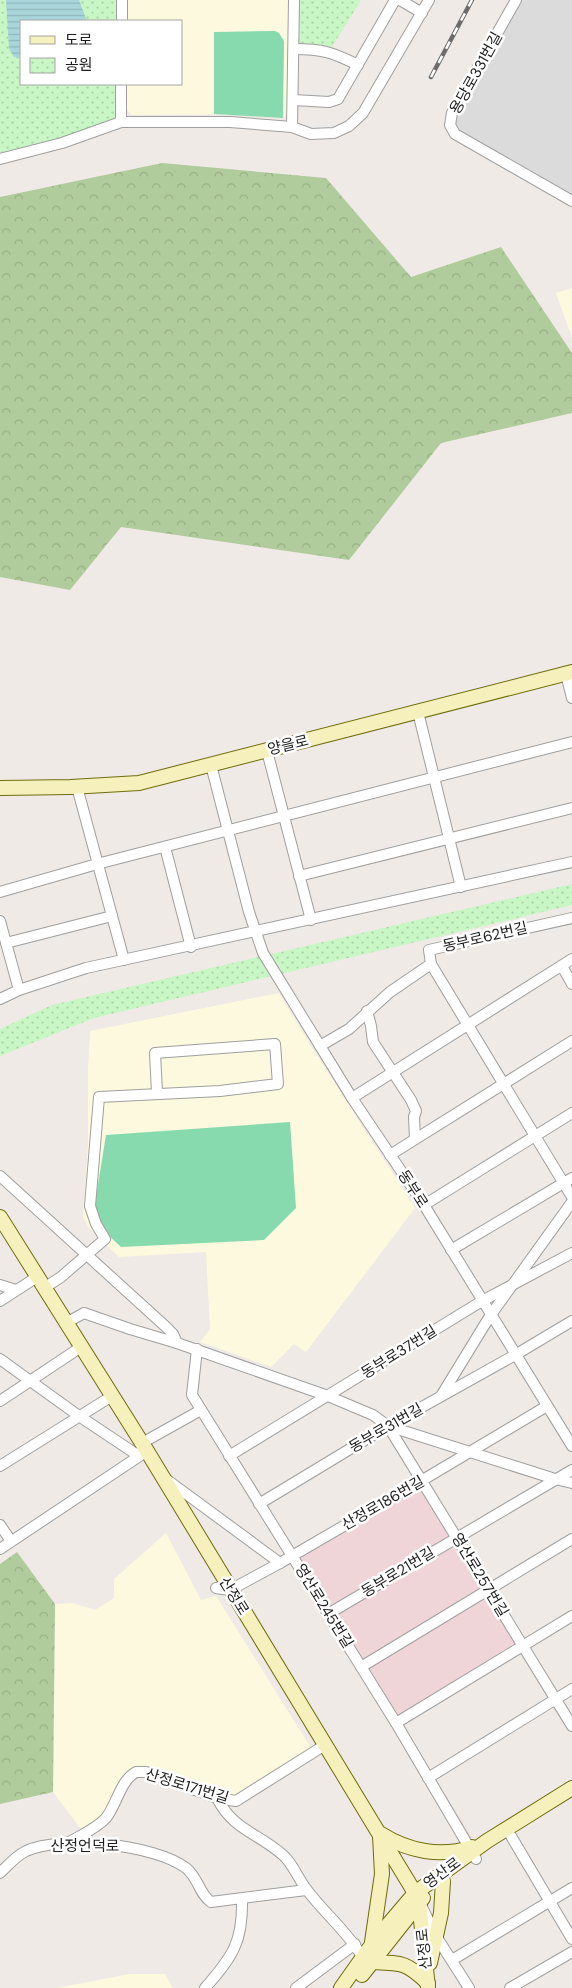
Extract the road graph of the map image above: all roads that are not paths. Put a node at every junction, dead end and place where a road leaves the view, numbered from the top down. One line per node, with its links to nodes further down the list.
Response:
1 (122, 0): 8 (street)
2 (294, 0): 9 (street)
3 (395, 0): 10 (street)
4 (400, 0): 7 (street)
5 (429, 0): 7 (street)
6 (516, 0): 16 (street, 용당로331번길)
7 (422, 13): 14 (street)
8 (122, 20)
9 (294, 49): 10 (street); 12 (street)
10 (358, 65): 12 (street)
11 (121, 85): 13 (street)
12 (293, 100): 14 (street)
13 (121, 122): 14 (street); 15 (street)
14 (292, 127)
15 (0, 159)
16 (572, 201)
17 (569, 673): 18 (street); 19 (street, 양을로)
18 (572, 698)
19 (418, 712): 21 (street, 양을로); 23 (street)
20 (572, 742): 23 (street)
21 (268, 751): 22 (street, 양을로); 27 (street)
22 (211, 765): 24 (street, 양을로); 28 (street, 동부로)
23 (433, 778): 27 (street); 29 (street)
24 (76, 787): 25 (street, 양을로); 32 (street)
25 (0, 788)
26 (572, 808): 29 (street)
27 (284, 816): 28 (street); 33 (street)
28 (227, 831): 30 (street); 40 (street, 동부로)
29 (449, 839): 33 (street); 34 (street)
30 (165, 846): 32 (street); 42 (street)
31 (572, 862): 34 (street)
32 (97, 864): 35 (street); 36 (street)
33 (299, 876): 38 (street)
34 (461, 887): 38 (street)
35 (0, 892)
36 (112, 916): 41 (street); 44 (street)
37 (572, 918): 45 (street, 동부로62번길)
38 (310, 920): 40 (street)
39 (0, 921): 41 (street)
40 (255, 932): 42 (street); 53 (street, 동부로)
41 (6, 943): 48 (street)
42 (191, 946): 44 (street)
43 (572, 959): 46 (street)
44 (124, 960): 48 (street)
45 (431, 964): 50 (street, 동부로62번길); 51 (street)
46 (562, 966): 47 (street); 51 (street)
47 (572, 984)
48 (19, 990): 49 (street)
49 (0, 999)
50 (367, 1011): 53 (street, 동부로62번길); 54 (street)
51 (468, 1024): 54 (street); 55 (street)
52 (572, 1040): 55 (street)
53 (320, 1046): 57 (street, 동부로)
54 (392, 1073): 57 (street); 60 (street)
55 (504, 1083): 59 (street); 60 (street)
56 (157, 1093): 56 (street); 70 (street)
57 (352, 1098): 61 (street, 동부로)
58 (572, 1113): 59 (street)
59 (536, 1135): 63 (street); 66 (street)
60 (415, 1138): 61 (street)
61 (390, 1155): 66 (street, 동부로)
62 (0, 1176): 70 (street)
63 (568, 1180): 64 (street); 68 (street)
64 (572, 1197)
65 (572, 1202): 72 (street)
66 (424, 1205): 68 (street, 동부로)
67 (0, 1218): 71 (street, 산정로)
68 (451, 1250): 76 (street, 동부로)
69 (572, 1253): 72 (street, 동부로37번길)
70 (87, 1256): 71 (street); 80 (street)
71 (41, 1283): 74 (street); 79 (street, 산정로)
72 (515, 1283): 76 (street, 동부로37번길); 77 (street)
73 (0, 1285): 74 (street)
74 (16, 1290): 75 (street)
75 (0, 1300)
76 (482, 1301): 77 (street, 동부로); 87 (street, 동부로37번길)
77 (490, 1316): 83 (street, 동부로); 88 (street)
78 (572, 1321): 83 (street, 동부로31번길)
79 (66, 1323): 80 (street); 81 (street, 산정로)
80 (177, 1343): 82 (street)
81 (82, 1347): 85 (street); 86 (street, 산정로)
82 (197, 1349): 87 (street); 91 (street, 영산로245번길)
83 (515, 1355): 88 (street, 동부로31번길); 90 (street, 동부로)
84 (0, 1359): 85 (street)
85 (30, 1382): 89 (street); 92 (street)
86 (112, 1396): 92 (street); 95 (street, 산정로)
87 (328, 1396): 93 (street); 97 (street, 동부로37번길)
88 (440, 1397): 93 (street, 동부로31번길)
89 (0, 1401)
90 (547, 1406): 94 (street, 동부로); 96 (street, 산정로186번길)
91 (201, 1410): 95 (street); 97 (street, 영산로245번길)
92 (79, 1416): 95 (street); 98 (street)
93 (388, 1426): 96 (street); 102 (street, 영산로257번길); 104 (street, 동부로31번길)
94 (572, 1446)
95 (144, 1447): 100 (street, 산정로); 108 (street)
96 (471, 1452): 101 (street); 102 (street, 산정로186번길)
97 (229, 1456): 104 (street, 영산로245번길)
98 (0, 1466)
99 (572, 1470): 101 (street, 동부로21번길)
100 (161, 1475): 111 (street); 114 (street, 산정로)
101 (555, 1479): 103 (street); 106 (street, 동부로21번길)
102 (421, 1481): 106 (street, 영산로257번길); 110 (street, 산정로186번길)
103 (572, 1483)
104 (259, 1504): 110 (street, 영산로245번길)
105 (0, 1525): 108 (street)
106 (457, 1536): 113 (street, 영산로257번길); 115 (street, 동부로21번길)
107 (572, 1539): 113 (street)
108 (11, 1541): 109 (street)
109 (0, 1549)
110 (292, 1556): 111 (street, 산정로186번길); 115 (street, 영산로245번길)
111 (280, 1563): 114 (street, 산정로186번길)
112 (216, 1588): 114 (street)
113 (489, 1589): 117 (street, 영산로257번길); 118 (street)
114 (230, 1590): 123 (street, 산정로)
115 (328, 1614): 118 (street, 영산로245번길)
116 (572, 1616): 117 (street)
117 (523, 1646): 120 (street, 영산로257번길); 121 (street)
118 (361, 1667): 121 (street, 영산로245번길)
119 (572, 1689): 120 (street)
120 (556, 1699): 122 (street, 영산로257번길); 124 (street)
121 (396, 1723): 124 (street, 영산로245번길)
122 (572, 1726)
123 (325, 1744): 126 (street, 산정로171번길); 128 (street, 산정로)
124 (428, 1778): 131 (street, 영산로245번길)
125 (572, 1788): 131 (street, 영산로)
126 (217, 1798): 130 (street, 산정로171번길); 135 (street)
127 (572, 1799): 129 (street, 영산로)
128 (380, 1833): 131 (street); 136 (street, 산정로); 142 (street)
129 (512, 1836): 131 (street, 영산로); 138 (street)
130 (66, 1844): 132 (street, 산정언덕로); 137 (street, 산정언덕로)
131 (472, 1853): 133 (street, 영산로); 136 (street, 영산로)
132 (0, 1873)
133 (443, 1881): 136 (street, 영산로); 139 (street)
134 (572, 1888): 138 (street)
135 (306, 1890): 137 (street, 산정언덕로); 141 (street)
136 (417, 1897): 139 (street); 142 (street, 영산로); 144 (street, 영산로); 146 (street, 산정로)
137 (242, 1899): 147 (street)
138 (550, 1901): 140 (street); 145 (street)
139 (436, 1936): 145 (street); 146 (street)
140 (572, 1939)
141 (355, 1944): 144 (street); 148 (street)
142 (371, 1946): 144 (street, 영산로)
143 (572, 1952): 152 (street)
144 (368, 1960): 146 (street); 149 (street, 영산로); 150 (street, 영산로)
145 (452, 1960): 151 (street)
146 (428, 1986)
147 (205, 1988)
148 (296, 1988)
149 (341, 1988)
150 (353, 1988)
151 (469, 1988)
152 (510, 1988)

